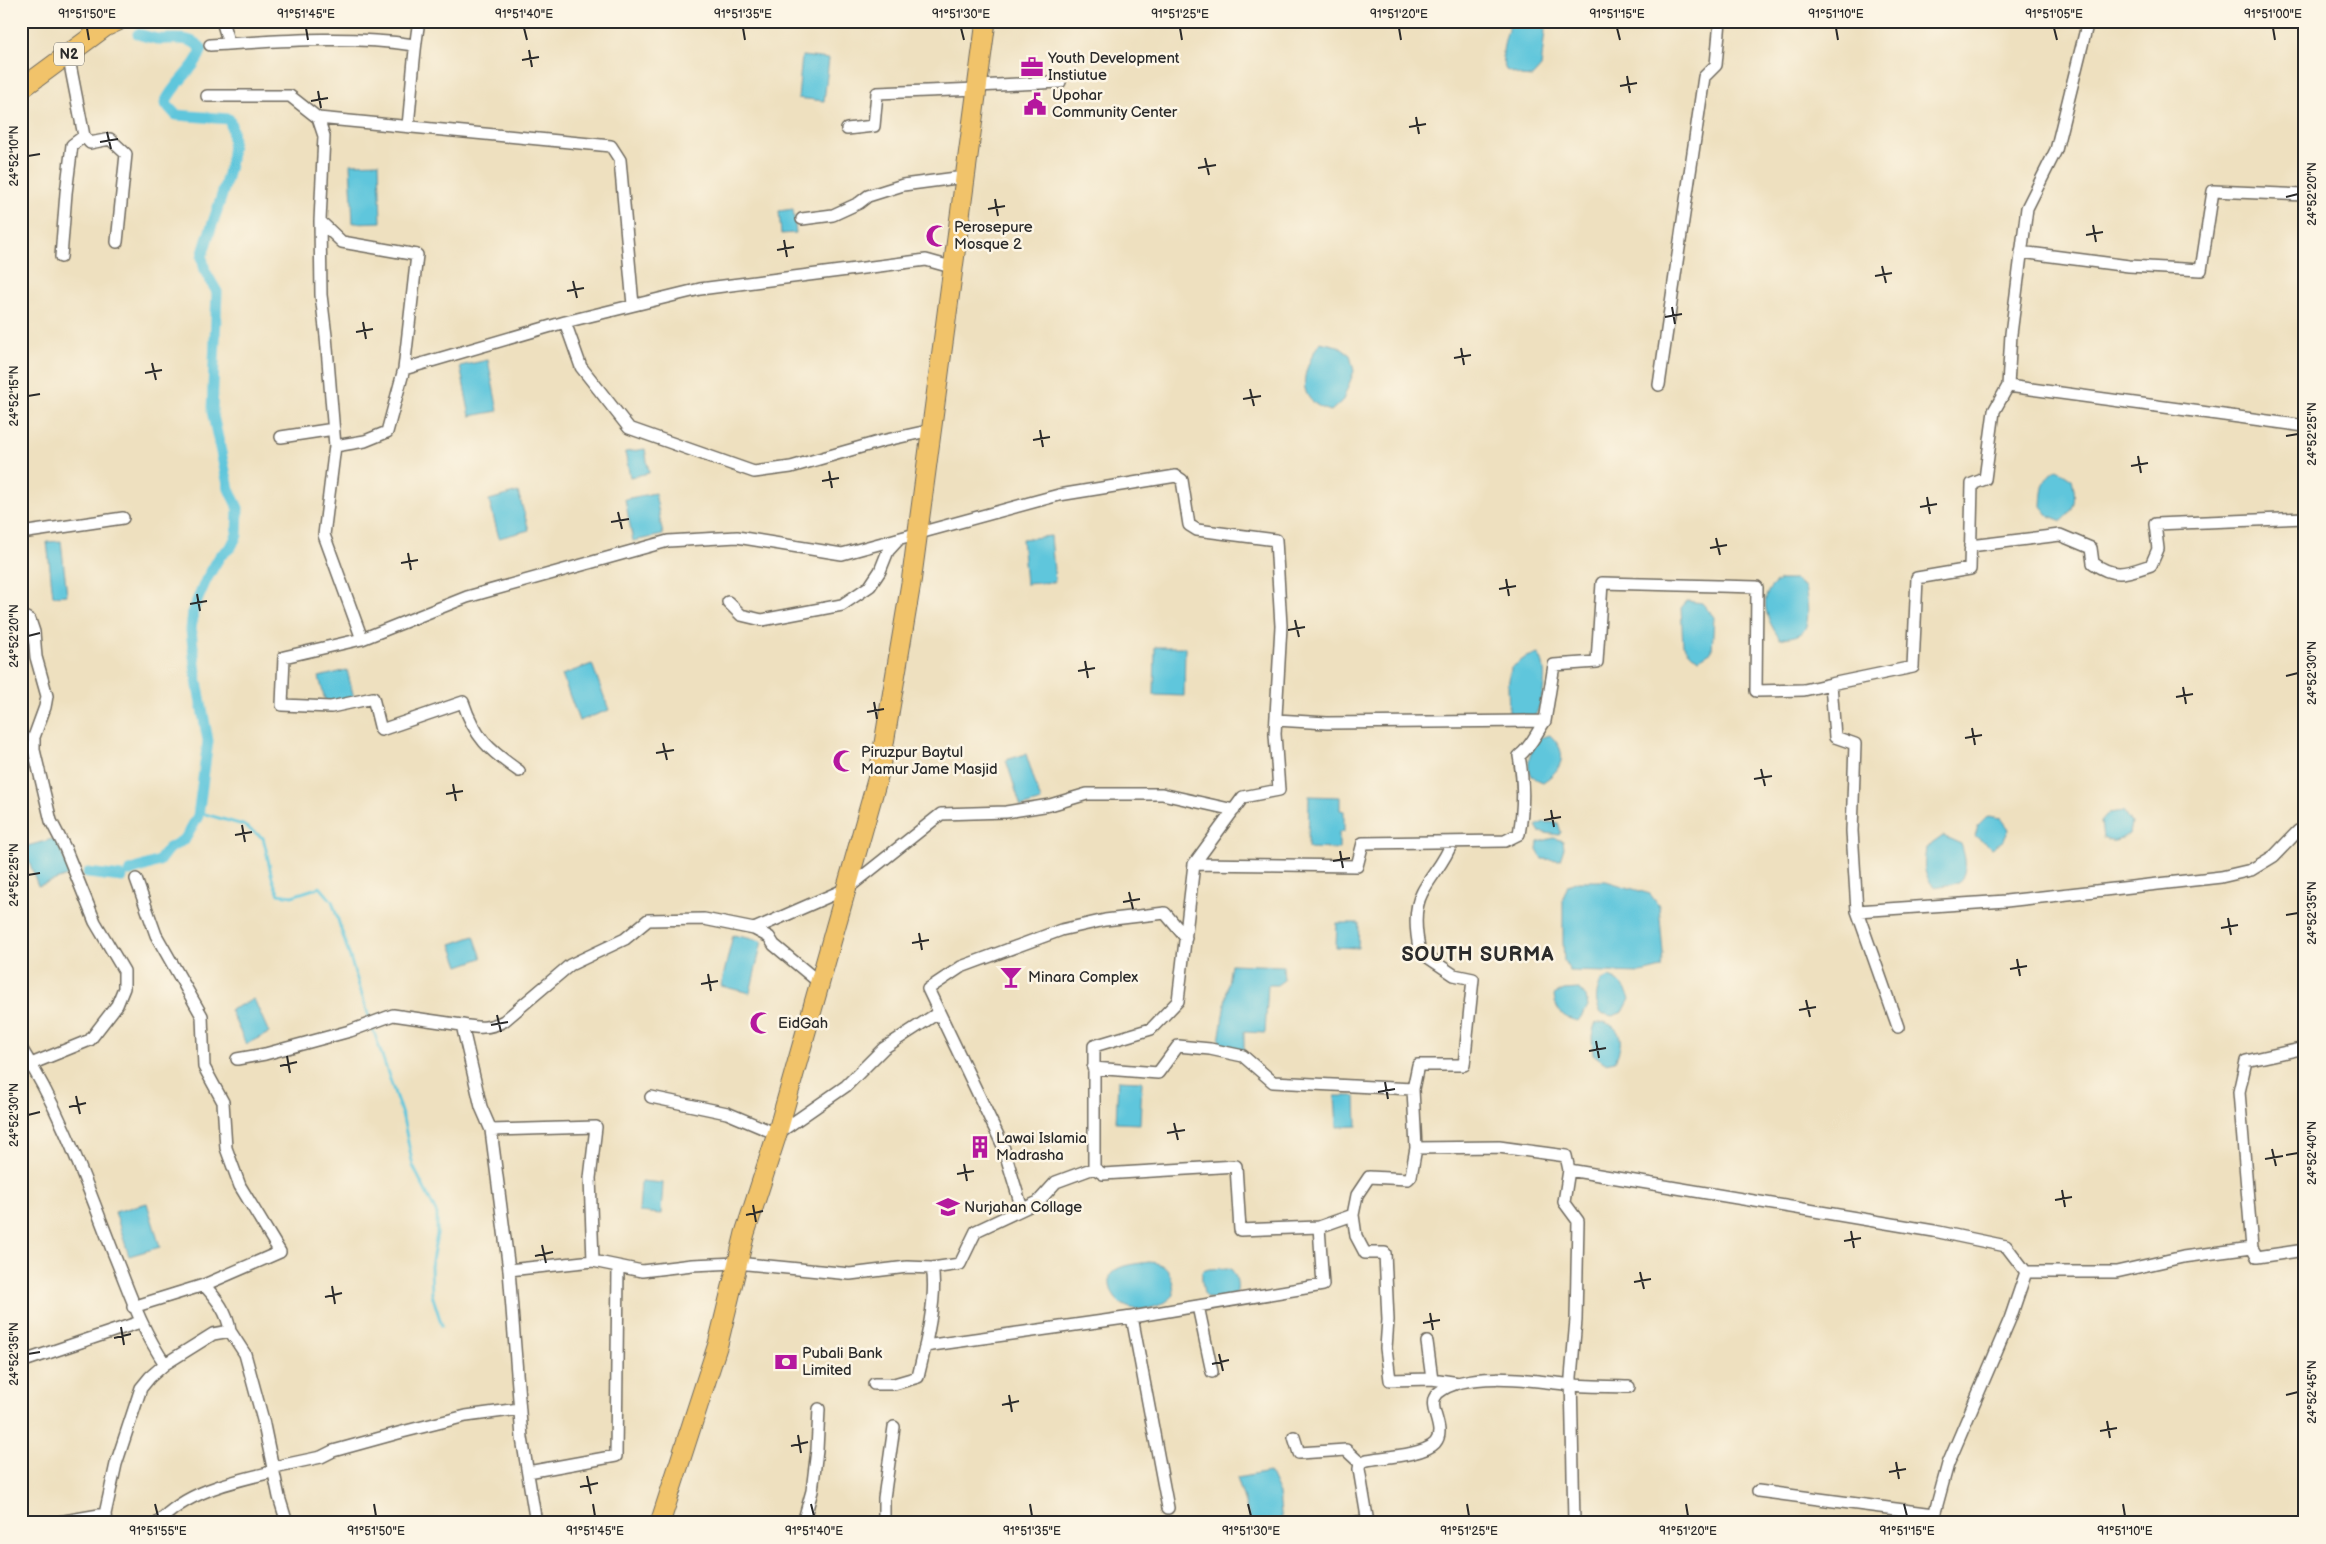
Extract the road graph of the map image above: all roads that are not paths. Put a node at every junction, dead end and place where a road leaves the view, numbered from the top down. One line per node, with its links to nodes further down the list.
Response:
1 (118, 21): 10 (highway, N2)
2 (222, 21): 7 (street)
3 (419, 21): 8 (street)
4 (986, 21): 12 (highway)
5 (1720, 21): 30 (street)
6 (2088, 21): 24 (street)
7 (229, 44): 8 (street); 9 (street)
8 (414, 45): 16 (street)
9 (210, 46)
10 (68, 54): 13 (highway, N2); 18 (street)
11 (1060, 82): 12 (street)
12 (977, 87): 17 (street); 19 (highway)
13 (21, 89)
14 (207, 96): 15 (street)
15 (318, 118): 16 (street); 22 (street)
16 (408, 125): 27 (street)
17 (847, 129)
18 (84, 136): 23 (street); 25 (street)
19 (964, 177): 21 (street); 26 (highway)
20 (2305, 195): 24 (street)
21 (802, 219)
22 (320, 221): 29 (street); 33 (street)
23 (118, 242)
24 (2022, 252): 31 (street)
25 (61, 257)
26 (952, 267): 27 (street); 34 (highway)
27 (633, 305): 28 (street)
28 (565, 322): 29 (street); 34 (street)
29 (404, 369): 36 (street)
30 (1659, 385)
31 (2008, 386): 32 (street); 42 (street)
32 (2305, 426)
33 (334, 429): 35 (street); 36 (street)
34 (932, 430): 40 (highway)
35 (281, 437)
36 (335, 446): 45 (street)
37 (123, 518): 39 (street)
38 (2305, 518): 42 (street)
39 (21, 533)
40 (918, 534): 41 (street); 47 (street); 55 (highway)
41 (899, 539): 43 (street); 45 (street)
42 (1970, 546): 46 (street)
43 (728, 602)
44 (21, 615): 66 (street)
45 (362, 639): 49 (street)
46 (1831, 684): 48 (street); 56 (street)
47 (1276, 720): 48 (street); 50 (street)
48 (1545, 721): 52 (street)
49 (519, 771)
50 (1234, 810): 53 (street); 55 (street)
51 (2305, 830): 56 (street)
52 (1452, 842): 53 (street); 68 (street)
53 (1194, 864): 58 (street)
54 (136, 879): 86 (street)
55 (848, 888): 57 (street); 59 (highway)
56 (1857, 910): 62 (street)
57 (754, 929): 59 (street); 61 (street)
58 (1186, 938): 60 (street); 67 (street)
59 (821, 984): 71 (highway)
60 (938, 1013): 71 (street); 75 (street)
61 (462, 1025): 65 (street); 70 (street)
62 (1898, 1028)
63 (21, 1048): 66 (street)
64 (2305, 1048): 78 (street)
65 (237, 1059)
66 (31, 1064): 88 (street)
67 (1093, 1068): 68 (street); 73 (street)
68 (1413, 1090): 72 (street)
69 (651, 1097): 71 (street)
70 (491, 1130): 80 (street); 84 (street)
71 (778, 1134): 81 (highway)
72 (1416, 1148): 74 (street); 76 (street)
73 (1094, 1168): 75 (street); 77 (street)
74 (1569, 1170): 85 (street); 100 (street)
75 (1022, 1209): 83 (street)
76 (1352, 1215): 77 (street); 97 (street)
77 (1320, 1227): 87 (street)
78 (2252, 1248): 79 (street); 85 (street)
79 (2305, 1250)
80 (592, 1261): 82 (street); 84 (street)
81 (737, 1263): 82 (street); 83 (street); 117 (highway)
82 (618, 1267): 108 (street)
83 (932, 1268): 93 (street)
84 (509, 1270): 102 (street)
85 (2026, 1272): 111 (street)
86 (204, 1285): 88 (street); 91 (street)
87 (1198, 1306): 89 (street); 96 (street)
88 (133, 1307): 90 (street)
89 (1132, 1317): 93 (street); 110 (street)
90 (140, 1322): 94 (street); 95 (street)
91 (230, 1331): 95 (street); 107 (street)
92 (1428, 1342): 97 (street)
93 (925, 1346): 99 (street)
94 (21, 1362)
95 (165, 1364): 112 (street)
96 (1212, 1372)
97 (1432, 1379): 98 (street)
98 (1459, 1383): 100 (street); 106 (street)
99 (874, 1384)
100 (1572, 1384): 101 (street); 121 (street)
101 (1629, 1387)
102 (519, 1409): 107 (street); 108 (street)
103 (820, 1410): 118 (street)
104 (894, 1427): 119 (street)
105 (1294, 1437): 106 (street)
106 (1360, 1463): 120 (street)
107 (274, 1467): 114 (street); 115 (street)
108 (528, 1472): 116 (street)
109 (1758, 1491): 111 (street)
110 (1168, 1508)
111 (1933, 1518)
112 (105, 1519): 113 (street)
113 (52, 1523)
114 (158, 1523)
115 (287, 1523)
116 (536, 1523)
117 (660, 1523)
118 (803, 1523)
119 (884, 1523)
120 (1355, 1523)
121 (1574, 1523)

